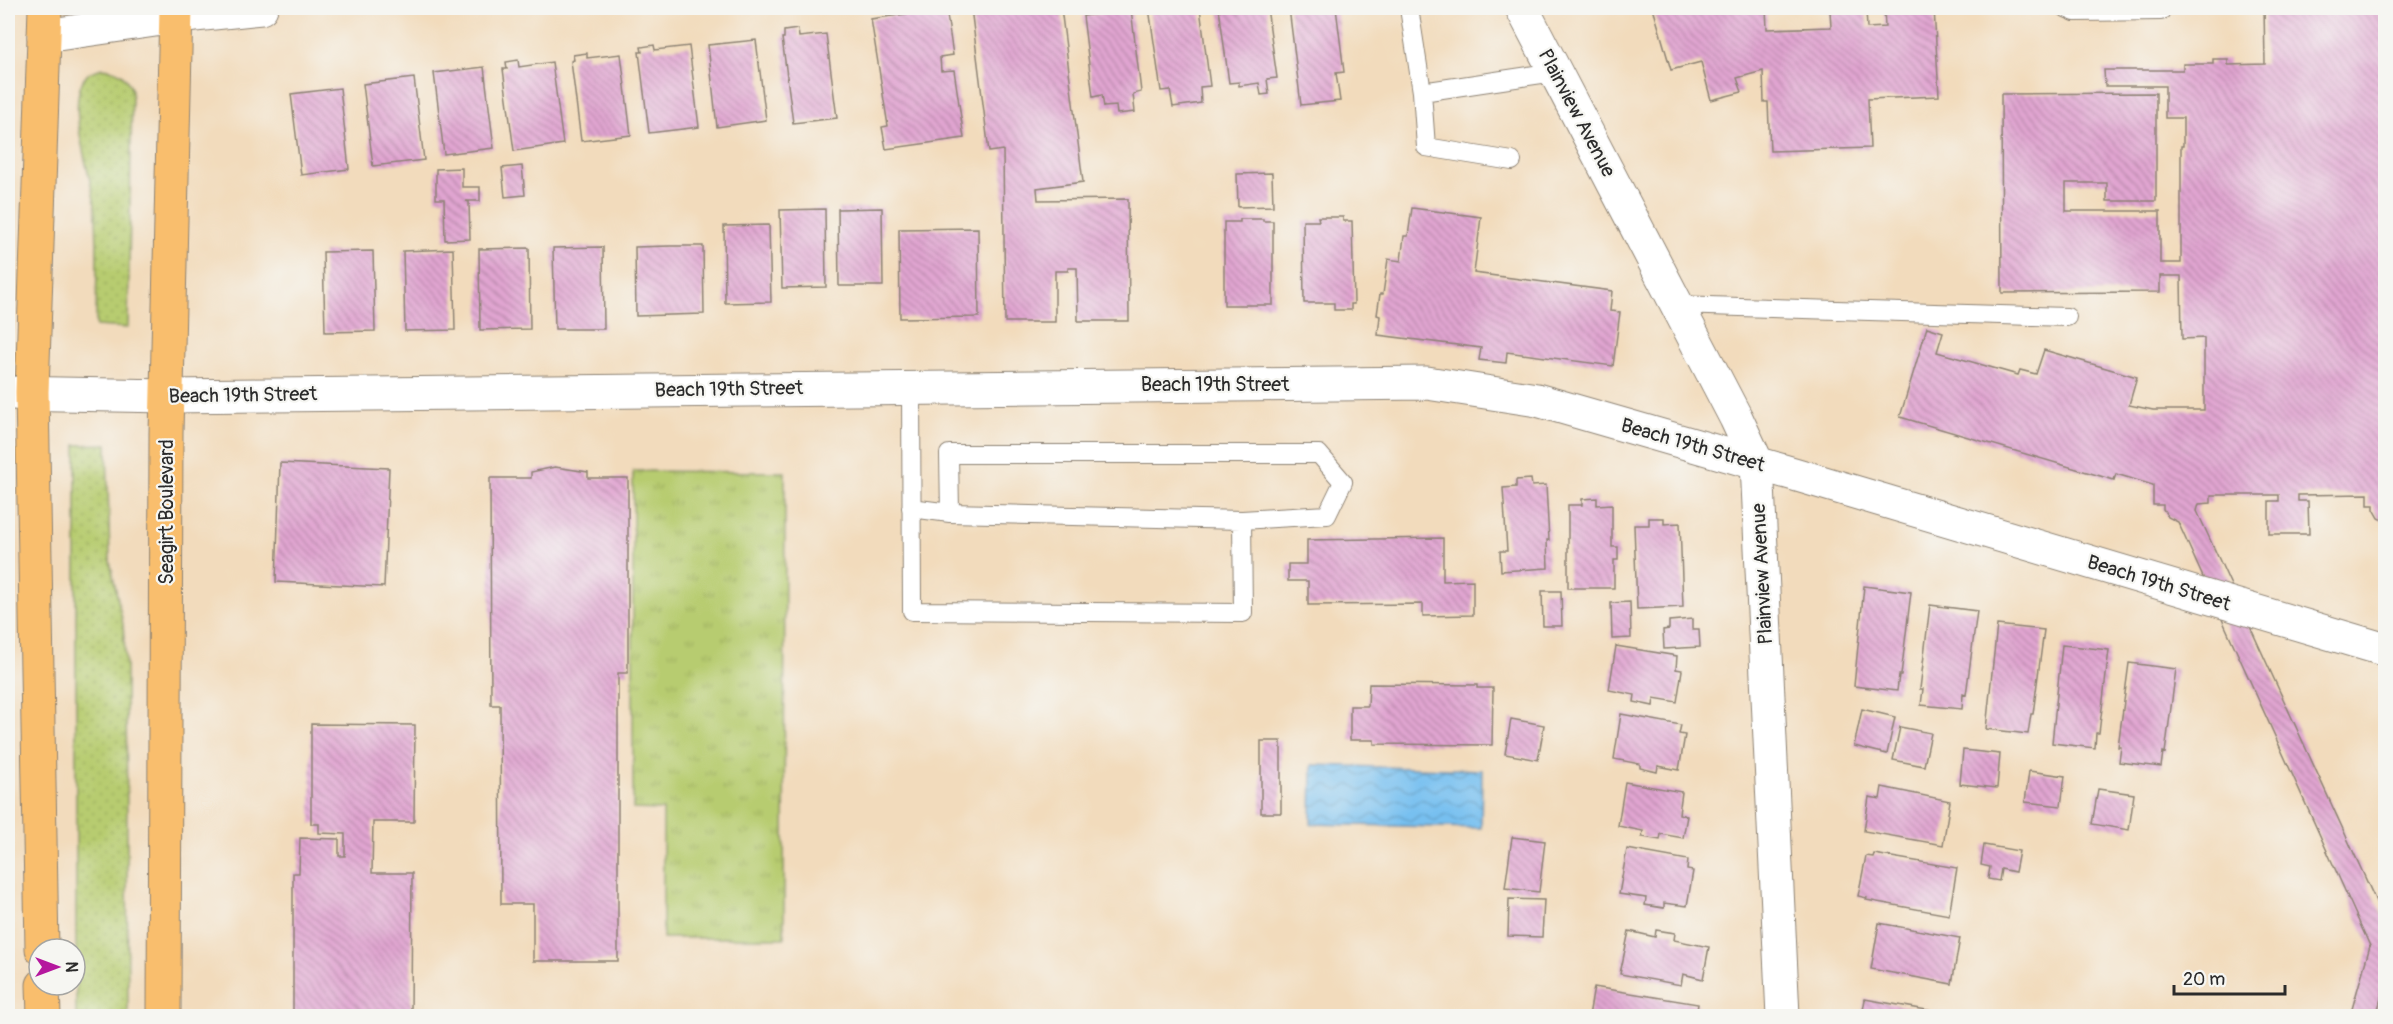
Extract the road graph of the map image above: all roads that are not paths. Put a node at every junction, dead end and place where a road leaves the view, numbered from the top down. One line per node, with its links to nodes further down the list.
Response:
1 (261, 8): 6 (street)
2 (1409, 8): 9 (lane)
3 (2066, 8): 5 (lane)
4 (1529, 9): 8 (street, Plainview Avenue)
5 (2161, 10)
6 (176, 12): 7 (street); 15 (main road, Seagirt Boulevard)
7 (45, 22): 14 (main road)
8 (1556, 72): 9 (lane); 11 (street, Plainview Avenue)
9 (1422, 92): 10 (lane)
10 (1512, 161)
11 (1677, 305): 12 (lane); 16 (street, Plainview Avenue)
12 (2067, 317)
13 (911, 387): 15 (street, Beach 19th Street); 16 (street, Beach 19th Street); 17 (lane)
14 (20, 392): 15 (street, Beach 19th Street); 21 (main road)
15 (167, 396): 24 (main road, Seagirt Boulevard)
16 (1757, 464): 20 (street, Beach 19th Street); 25 (street, Plainview Avenue)
17 (910, 508): 18 (lane); 19 (lane)
18 (950, 513): 19 (lane); 19 (lane)
19 (1242, 520)
20 (2385, 650)
21 (42, 937)
22 (43, 997): 23 (main road)
23 (44, 1017)
24 (164, 1017)
25 (1783, 1017)

